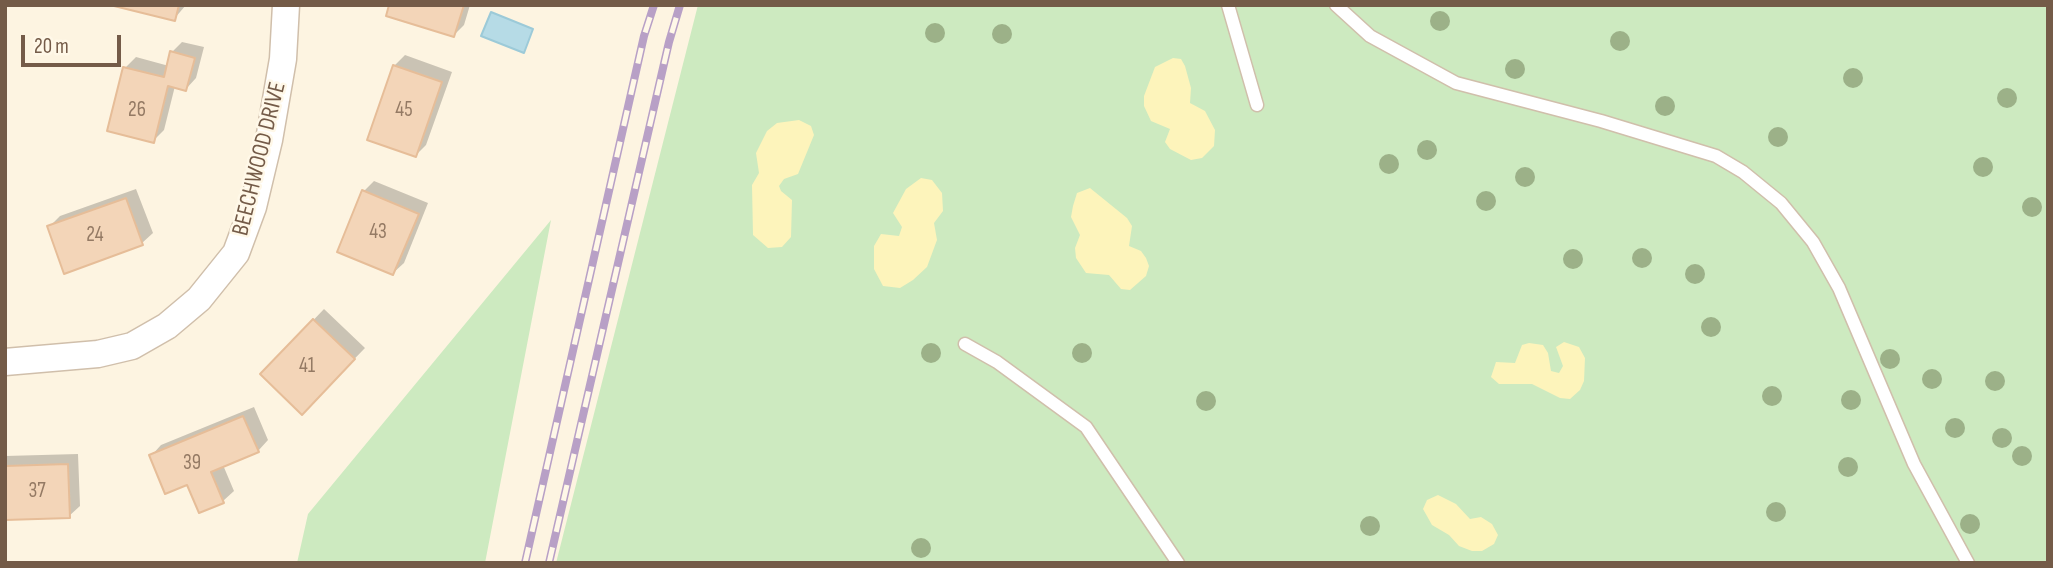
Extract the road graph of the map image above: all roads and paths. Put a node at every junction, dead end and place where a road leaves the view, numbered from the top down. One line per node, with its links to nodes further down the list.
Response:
1 (286, 5): 6 (street, BEECHWOOD DRIVE)
2 (1228, 5): 4 (lane)
3 (1336, 5): 8 (lane)
4 (1257, 105)
5 (965, 344): 7 (lane)
6 (5, 362)
7 (1178, 563)
8 (1968, 563)

